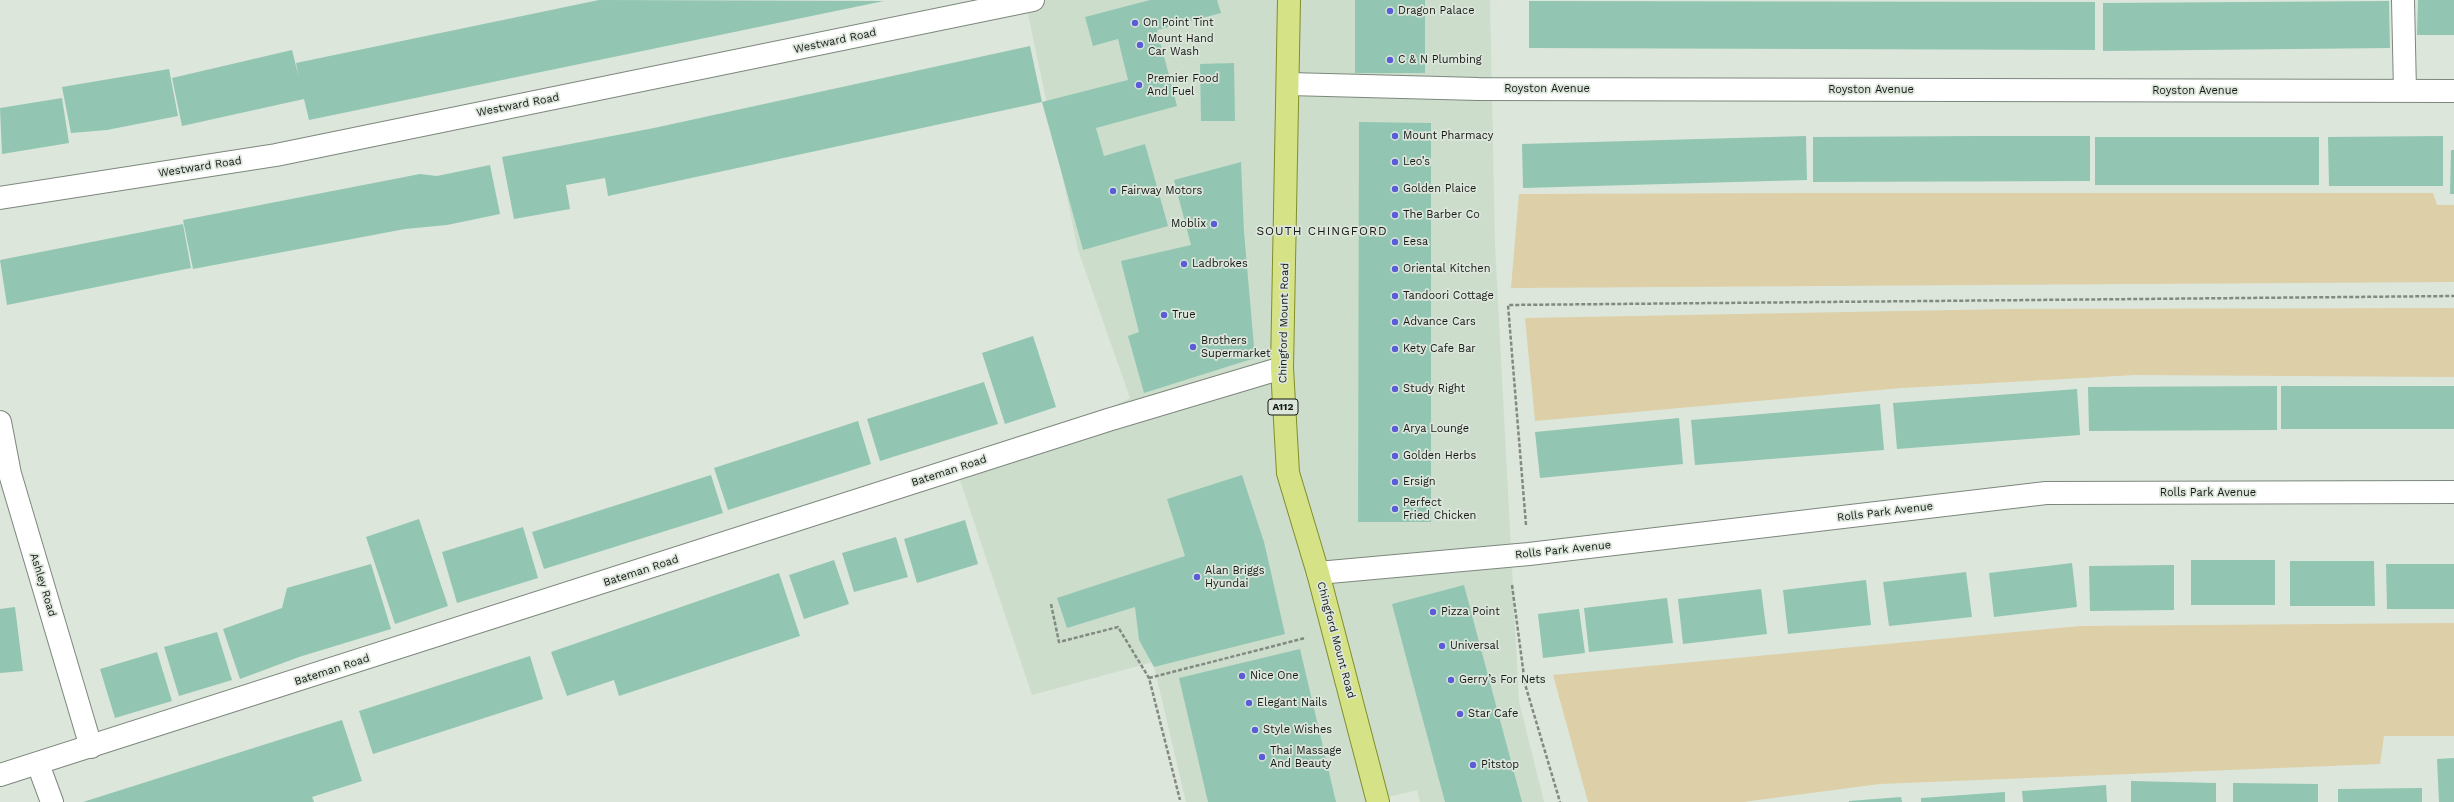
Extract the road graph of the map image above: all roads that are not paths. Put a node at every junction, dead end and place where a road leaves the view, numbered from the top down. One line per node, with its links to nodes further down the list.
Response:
1 (1033, 0): 7 (street, Westward Road)
2 (1289, 0): 4 (main road, Chingford Mount Road / A112)
3 (2403, 0): 5 (street)
4 (1288, 84): 5 (street, Royston Avenue); 8 (main road, Chingford Mount Road / A112)
5 (2405, 91): 6 (street, Royston Avenue)
6 (2454, 91)
7 (0, 198)
8 (1282, 368): 11 (main road, Chingford Mount Road / A112); 12 (street, Bateman Road)
9 (0, 422): 12 (street, Ashley Road)
10 (2454, 492): 11 (street, Rolls Park Avenue)
11 (1318, 573): 16 (main road, Chingford Mount Road / A112)
12 (91, 748): 13 (street, Bateman Road)
13 (38, 764): 14 (street, Bateman Road); 15 (street)
14 (0, 775)
15 (52, 802)
16 (1378, 802)

